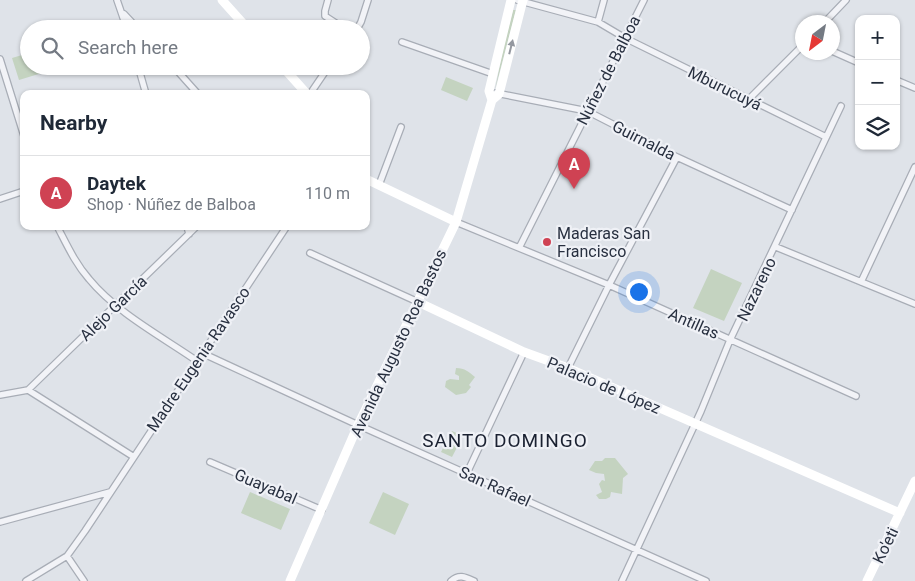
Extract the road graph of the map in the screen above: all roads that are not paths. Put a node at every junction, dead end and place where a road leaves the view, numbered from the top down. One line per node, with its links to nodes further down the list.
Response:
1 (117, 0): 10 (street)
2 (222, 0): 14 (street)
3 (328, 0): 15 (street)
4 (368, 0): 16 (street)
5 (511, 0): 24 (street, Avenida Augusto Roa Bastos)
6 (521, 0): 17 (street, Mburucuyá); 35 (street, one-way to 6)
7 (604, 0): 17 (street)
8 (644, 0): 18 (street, Núñez de Balboa)
9 (846, 0): 11 (street)
10 (122, 12): 12 (street); 13 (street)
11 (832, 15)
12 (124, 20)
13 (130, 20)
14 (240, 20)
15 (331, 20)
16 (362, 20)
17 (598, 22): 18 (street, Mburucuyá)
18 (625, 38): 37 (street, Mburucuyá); 39 (street, Núñez de Balboa)
19 (402, 42): 24 (street)
20 (795, 53): 37 (street)
21 (840, 55): 23 (street)
22 (0, 59): 40 (street)
23 (855, 61)
24 (493, 74): 36 (street, Avenida Augusto Roa Bastos)
25 (141, 75): 31 (street)
26 (181, 75): 32 (street)
27 (290, 75): 33 (street)
28 (324, 75): 34 (street)
29 (900, 82): 30 (street)
30 (915, 88)
31 (145, 90)
32 (194, 90)
33 (303, 90)
34 (313, 90)
35 (500, 94): 36 (street); 39 (street, Guirnalda)
36 (490, 95): 50 (street, Avenida Augusto Roa Bastos)
37 (749, 99): 42 (street, Mburucuyá)
38 (841, 106): 42 (street, Nazareno)
39 (587, 111): 43 (street, Guirnalda); 57 (street, Núñez de Balboa)
40 (20, 123)
41 (401, 127): 46 (street)
42 (826, 137): 49 (street, Nazareno)
43 (677, 157): 49 (street, Guirnalda); 60 (street)
44 (915, 167): 59 (street)
45 (370, 181): 46 (street, Antillas)
46 (379, 186): 50 (street, Antillas)
47 (20, 193): 48 (street)
48 (0, 199)
49 (792, 210): 56 (street, Nazareno)
50 (456, 222): 57 (street, Antillas); 61 (street, Avenida Augusto Roa Bastos)
51 (59, 230): 63 (street)
52 (188, 230): 55 (street)
53 (193, 230): 55 (street, Alejo García)
54 (283, 230): 66 (street, Madre Eugenia Ravasco)
55 (189, 234): 63 (street, Alejo García)
56 (776, 247): 59 (street); 64 (street, Nazareno)
57 (520, 248): 60 (street, Antillas)
58 (310, 253): 61 (street, Palacio de López)
59 (861, 282): 62 (street)
60 (609, 285): 64 (street, Antillas); 68 (street)
61 (418, 302): 65 (street, Palacio de López); 73 (street, Avenida Augusto Roa Bastos)
62 (915, 304)
63 (116, 305): 67 (street); 69 (street, Alejo García)
64 (730, 340): 71 (street, Antillas); 72 (street, Nazareno)
65 (524, 352): 68 (street, Palacio de López); 76 (street)
66 (202, 353): 67 (street, Madre Eugenia Ravasco); 73 (street, San Rafael)
67 (197, 361): 74 (street, Madre Eugenia Ravasco)
68 (568, 368): 72 (street, Palacio de López)
69 (28, 390): 70 (street); 74 (street)
70 (0, 394)
71 (856, 396)
72 (694, 424): 80 (street, Palacio de López); 82 (street, Nazareno)
73 (358, 425): 76 (street, San Rafael); 79 (street, Avenida Augusto Roa Bastos)
74 (134, 457): 78 (street, Madre Eugenia Ravasco)
75 (210, 462): 79 (street, Guayabal)
76 (467, 473): 82 (street, San Rafael)
77 (915, 481): 80 (street, Ko'eti)
78 (110, 492): 81 (street); 83 (street, Madre Eugenia Ravasco)
79 (322, 510): 86 (street, Avenida Augusto Roa Bastos)
80 (900, 513): 91 (street, Ko'eti)
81 (0, 522)
82 (637, 550): 89 (street, Nazareno); 90 (street, San Rafael)
83 (67, 556): 84 (street); 85 (street)
84 (26, 581)
85 (84, 581)
86 (290, 581)
87 (451, 581): 88 (street)
88 (474, 581)
89 (622, 581)
90 (706, 581)
91 (867, 581)

